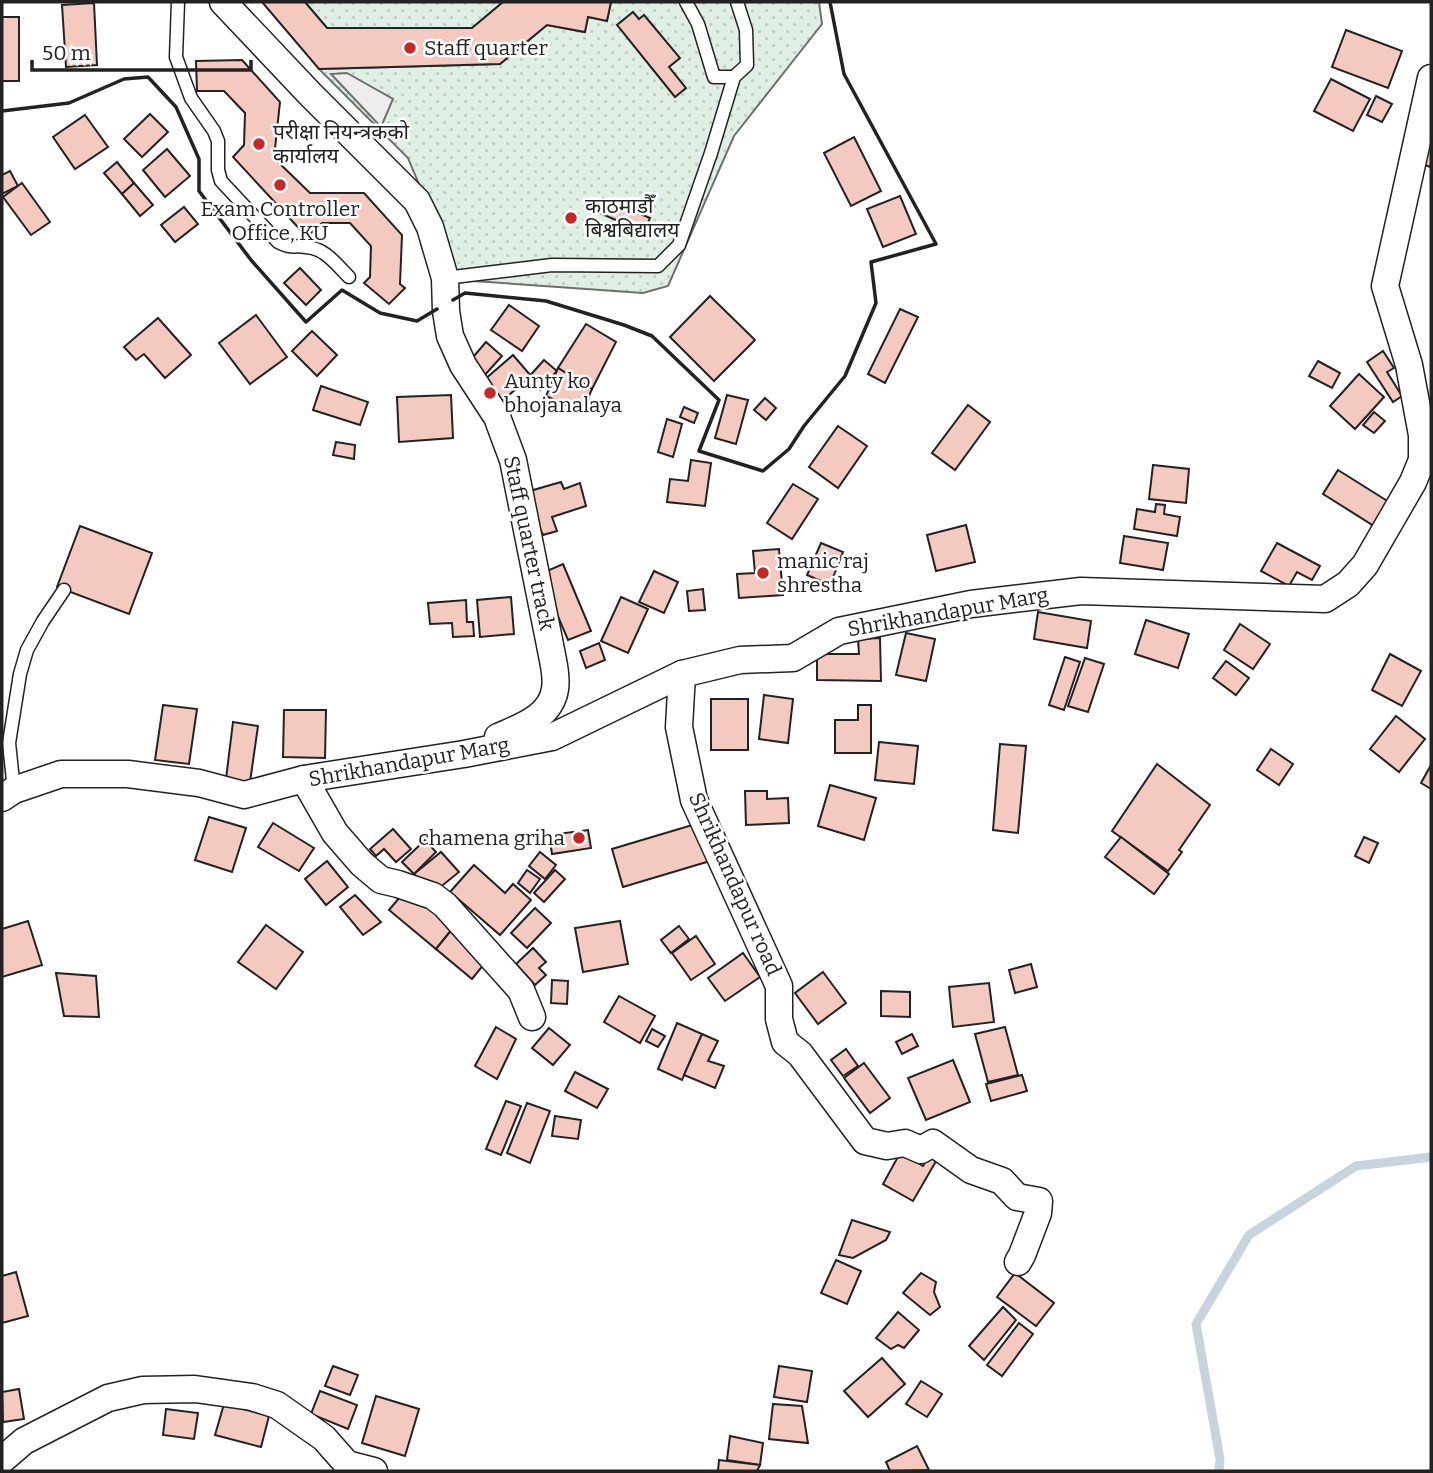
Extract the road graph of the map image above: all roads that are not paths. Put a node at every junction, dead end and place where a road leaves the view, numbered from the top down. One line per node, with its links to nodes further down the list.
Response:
1 (178, 2): 7 (lane)
2 (223, 2): 8 (street, Staff quarter track)
3 (686, 2): 5 (lane)
4 (737, 2): 5 (lane)
5 (734, 77): 8 (lane)
6 (1431, 78): 10 (street, Shrikhandapur Marg)
7 (349, 276)
8 (445, 278): 11 (street, Staff quarter track)
9 (65, 590): 13 (lane)
10 (682, 674): 11 (street, Shrikhandapur Marg); 15 (street, Shrikhandapur road)
11 (464, 754): 12 (street, Shrikhandapur Marg)
12 (304, 779): 13 (street, Shrikhandapur Marg); 14 (street)
13 (8, 794)
14 (532, 1017)
15 (1017, 1262)
16 (2, 1460): 17 (street)
17 (374, 1471)

